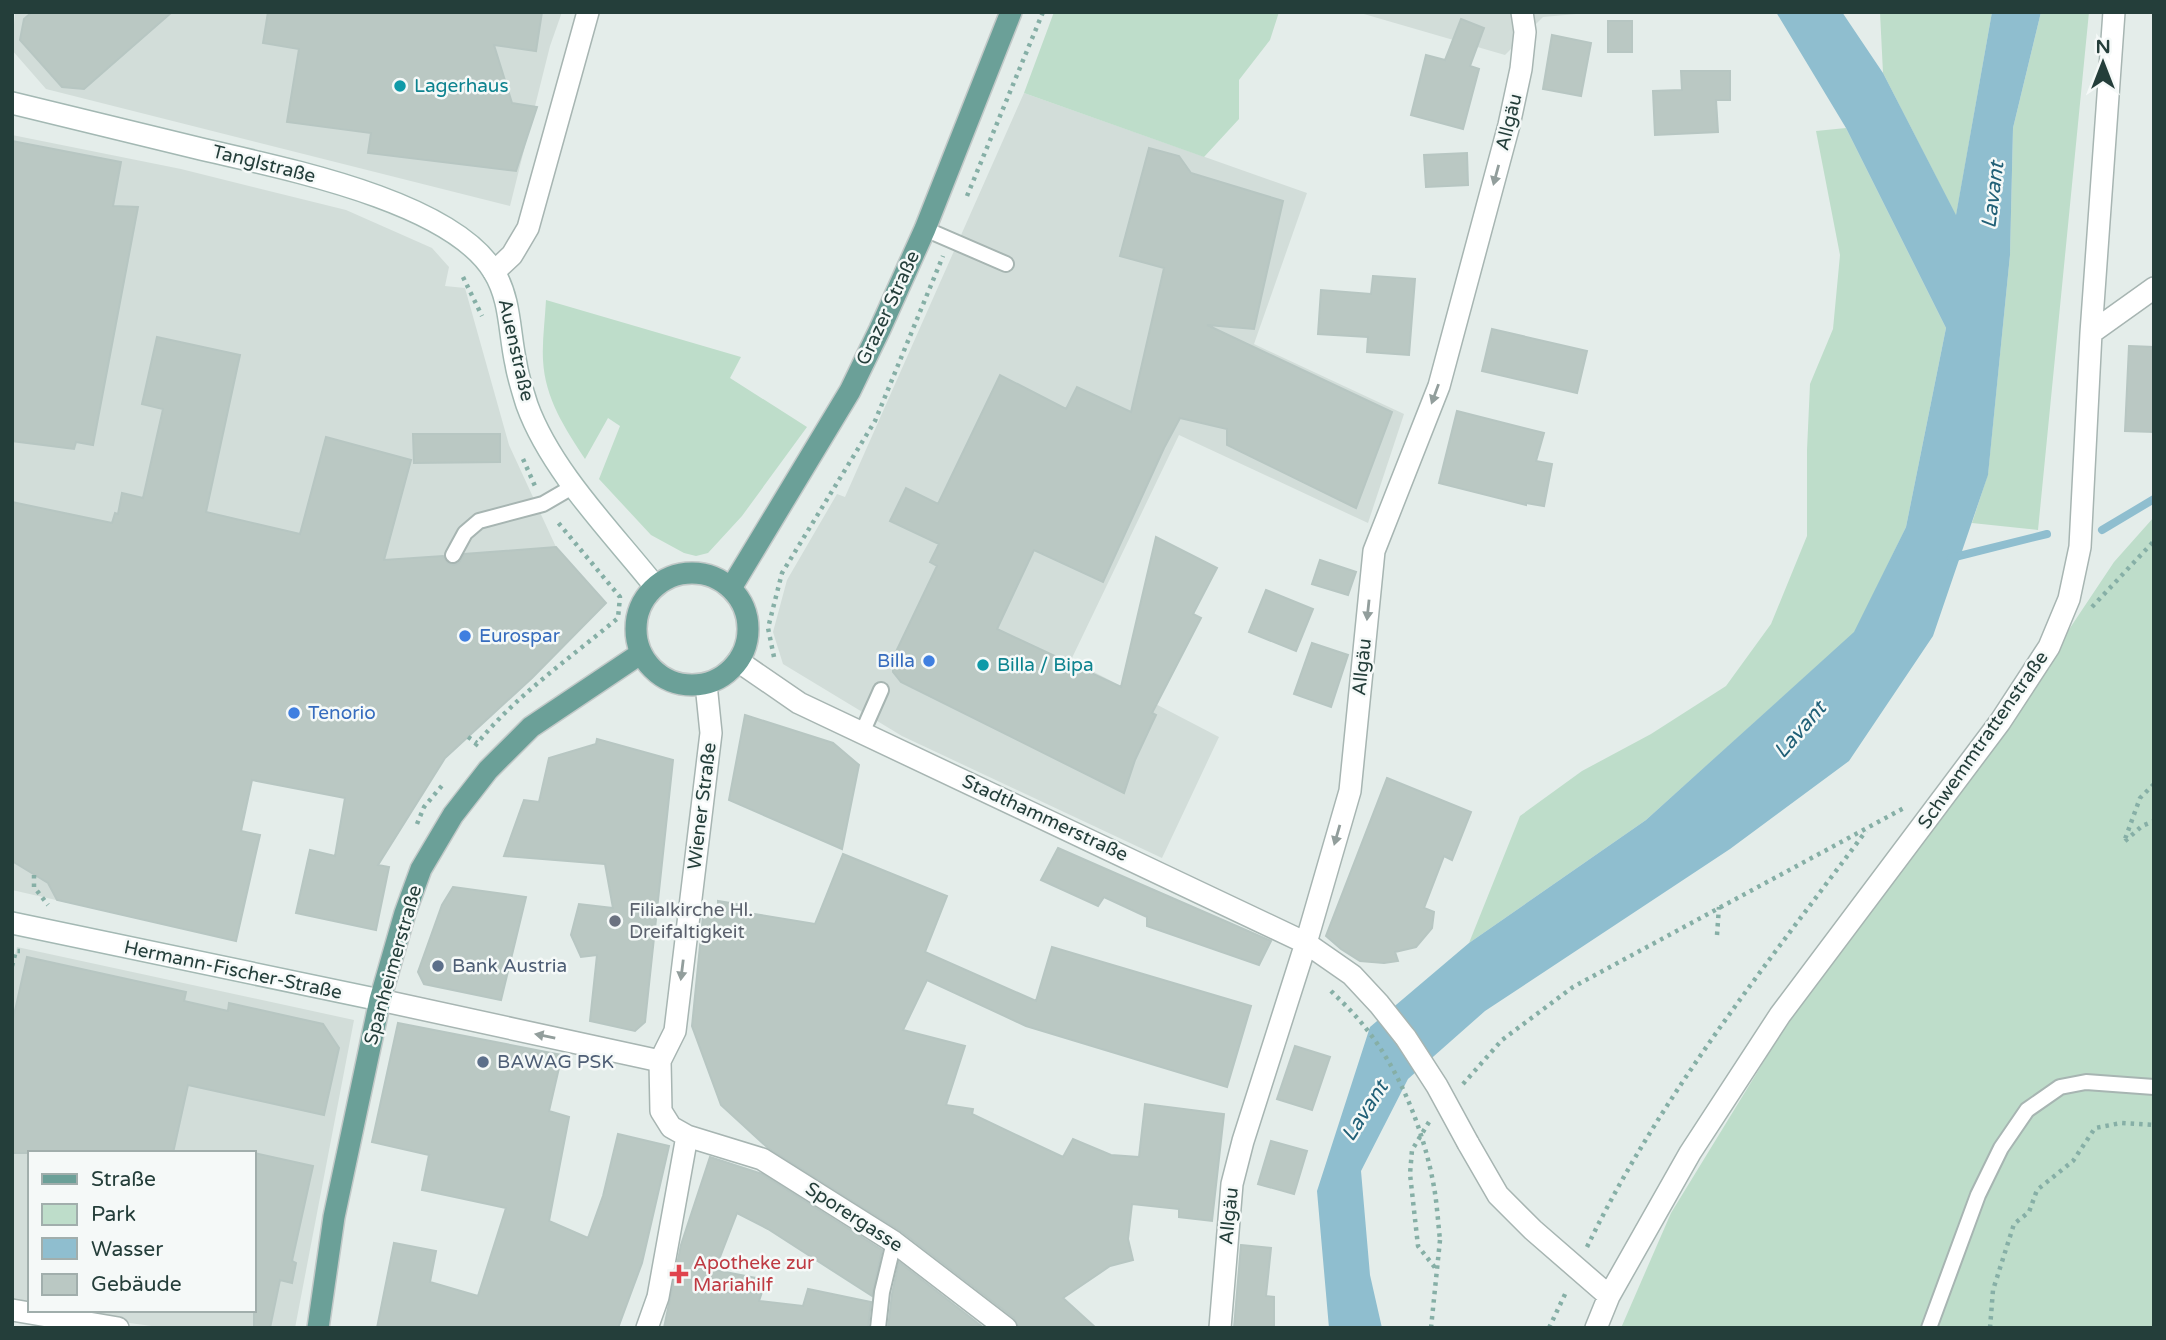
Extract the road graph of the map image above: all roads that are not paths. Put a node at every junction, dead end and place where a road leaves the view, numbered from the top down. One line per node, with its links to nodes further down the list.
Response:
1 (588, 12): 8 (street)
2 (1011, 12): 6 (main road, Grazer Straße)
3 (1522, 12): 21 (street, Allgäu, one-way to 21)
4 (2114, 12): 10 (street, Schwemmtrattenstraße)
5 (12, 103): 8 (street, Tanglstraße)
6 (925, 229): 7 (lane); 14 (main road, Grazer Straße)
7 (1006, 264)
8 (494, 272): 11 (street, Auenstraße)
9 (2154, 288): 10 (street)
10 (2091, 333): 27 (street, Schwemmtrattenstraße)
11 (574, 486): 12 (lane); 13 (street, Auenstraße)
12 (453, 555)
13 (654, 586): 14 (main road); 15 (main road)
14 (732, 588): 16 (main road)
15 (640, 654): 17 (main road); 22 (main road, Spanheimerstraße)
16 (738, 662): 17 (main road); 19 (street, Stadthammerstraße)
17 (706, 684): 23 (street, Wiener Straße, one-way to 23)
18 (881, 690): 19 (lane)
19 (862, 733): 21 (street, Stadthammerstraße)
20 (12, 923): 22 (street, Hermann-Fischer-Straße)
21 (1306, 943): 27 (street, Stadthammerstraße, bridge); 34 (street, Allgäu)
22 (380, 1000): 23 (street, Hermann-Fischer-Straße, one-way to 22); 30 (main road, Spanheimerstraße)
23 (660, 1061): 25 (street, Wiener Straße)
24 (2154, 1087): 36 (lane)
25 (687, 1136): 26 (street, Sporergasse); 31 (street)
26 (894, 1242): 32 (lane); 33 (street, Sporergasse)
27 (1609, 1296): 35 (street, Schwemmtrattenstraße)
28 (12, 1310): 29 (street)
29 (118, 1328)
30 (318, 1328)
31 (647, 1328)
32 (878, 1328)
33 (1006, 1328)
34 (1220, 1328)
35 (1596, 1328)
36 (1929, 1328)

